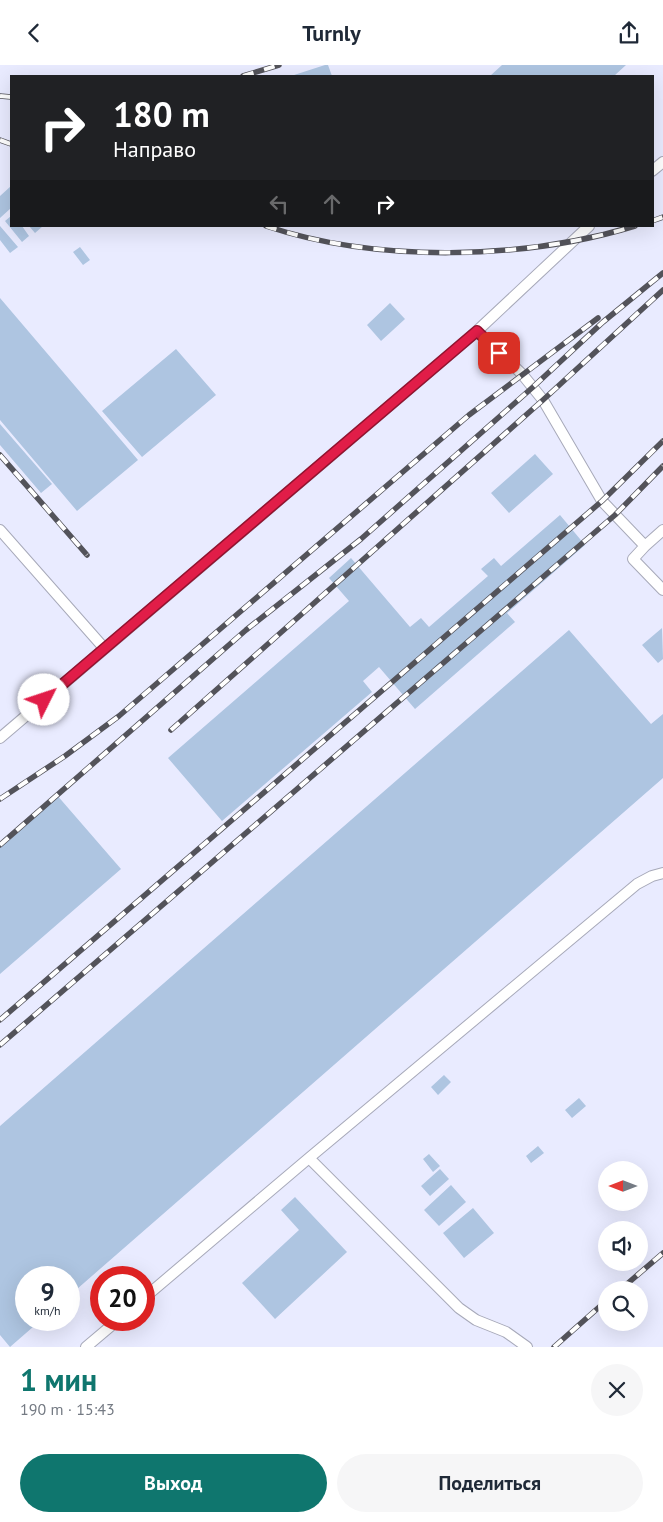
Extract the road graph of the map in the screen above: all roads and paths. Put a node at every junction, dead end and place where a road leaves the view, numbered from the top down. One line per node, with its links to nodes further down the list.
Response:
1 (588, 227): 2 (lane)
2 (477, 331): 5 (lane); 7 (lane)
3 (0, 530): 7 (lane)
4 (663, 530): 5 (lane)
5 (645, 546): 6 (lane)
6 (663, 590)
7 (104, 648): 8 (lane)
8 (0, 738)
9 (663, 873): 10 (lane)
10 (308, 1158): 11 (lane); 14 (lane)
11 (155, 1289)
12 (105, 1331): 13 (lane)
13 (86, 1347)
14 (527, 1347)

